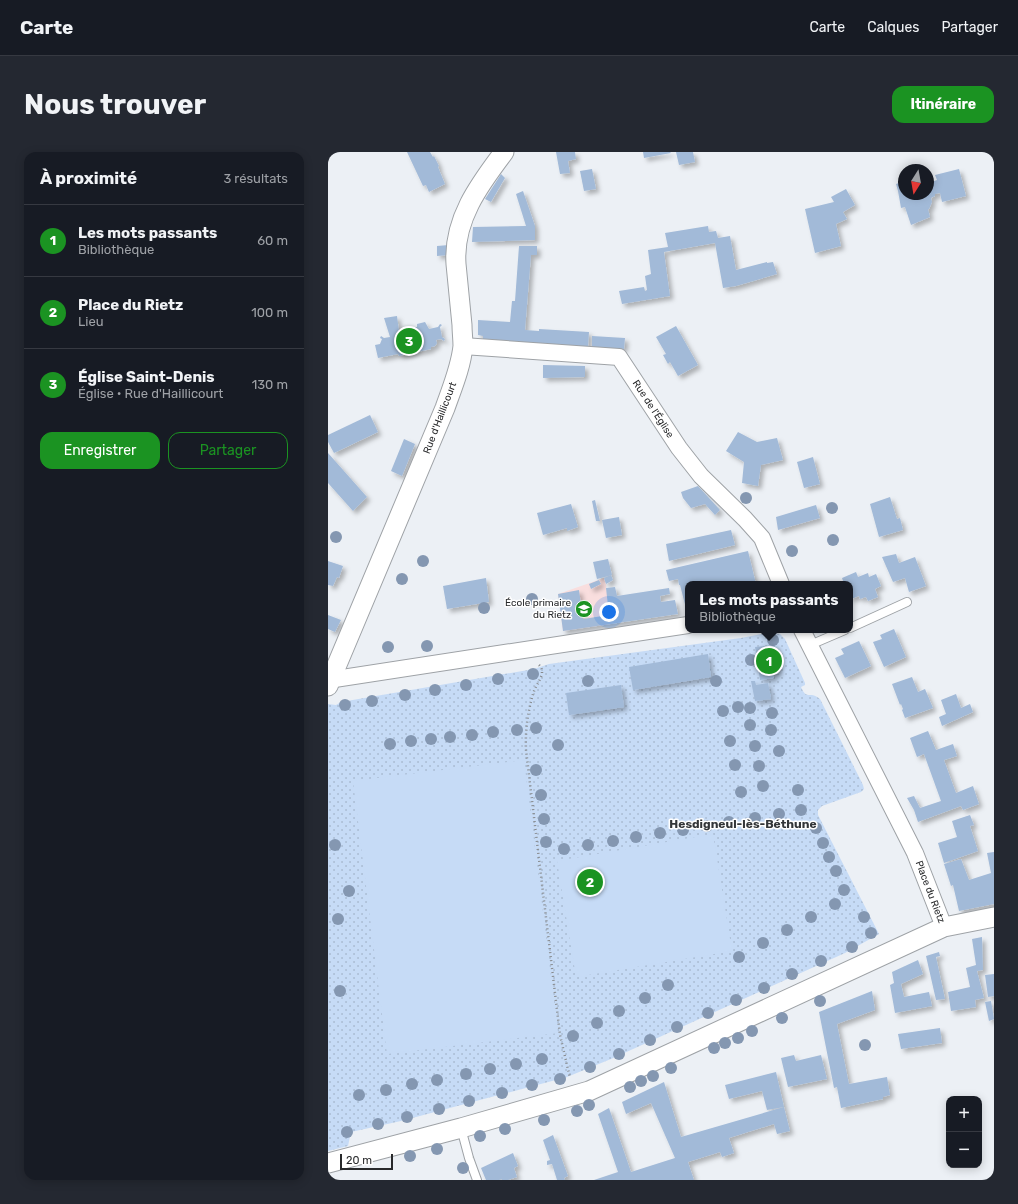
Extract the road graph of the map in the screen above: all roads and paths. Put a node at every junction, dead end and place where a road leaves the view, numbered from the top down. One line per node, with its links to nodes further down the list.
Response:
1 (504, 152): 2 (street, Rue d'Haillicourt)
2 (463, 346): 3 (street, Rue de l'Église); 11 (street, Rue d'Haillicourt)
3 (780, 581)
4 (907, 602): 6 (lane)
5 (685, 625): 10 (street)
6 (853, 627)
7 (804, 633): 9 (street, Place du Rietz)
8 (837, 633): 9 (lane)
9 (810, 645): 13 (street, Place du Rietz)
10 (526, 650): 11 (street); 14 (path)
11 (329, 682)
12 (994, 917): 13 (street)
13 (944, 927): 14 (street, Place du Rietz)
14 (574, 1095): 15 (street, Place du Rietz)
15 (461, 1128): 16 (street, Place du Rietz); 17 (lane)
16 (328, 1163)
17 (477, 1180)

